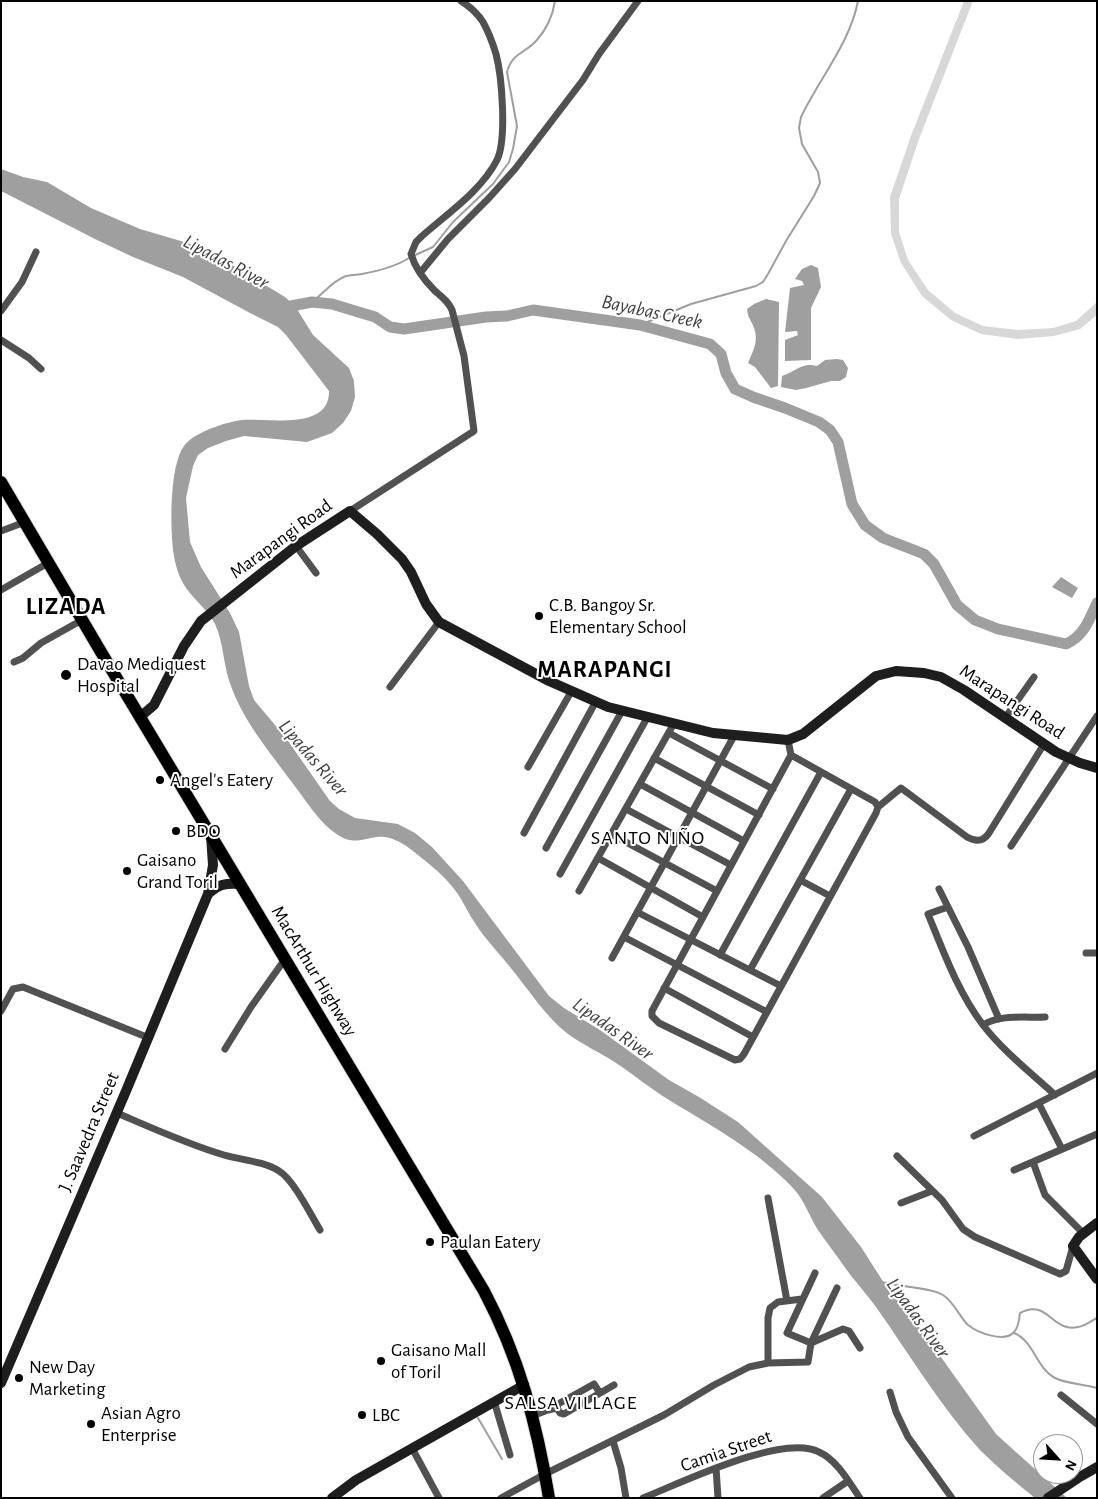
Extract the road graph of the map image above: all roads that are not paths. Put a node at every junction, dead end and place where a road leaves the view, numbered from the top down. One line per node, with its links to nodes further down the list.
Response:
1 (461, 1): 4 (street)
2 (638, 1): 4 (street)
3 (36, 252): 5 (street)
4 (420, 272): 9 (street)
5 (1, 311)
6 (1, 340): 7 (street)
7 (41, 369)
8 (1, 482): 10 (highway, MacArthur Highway)
9 (350, 510): 12 (street, Marapangi Road); 17 (street, Marapangi Road)
10 (25, 522): 11 (street); 13 (highway, MacArthur Highway)
11 (1, 530)
12 (296, 546): 14 (street); 25 (street, Marapangi Road)
13 (48, 563): 15 (street); 16 (highway, MacArthur Highway)
14 (316, 573)
15 (1, 590)
16 (82, 620): 18 (street); 25 (highway, MacArthur Highway)
17 (439, 622): 20 (street); 21 (street, Marapangi Road)
18 (14, 662)
19 (1034, 676): 27 (street)
20 (390, 687)
21 (571, 692): 22 (street, Marapangi Road); 36 (street)
22 (595, 702): 23 (street, Marapangi Road); 47 (street)
23 (622, 711): 26 (street, Marapangi Road); 53 (street)
24 (1097, 716): 34 (street)
25 (140, 717): 49 (highway, MacArthur Highway)
26 (647, 718): 28 (street, Marapangi Road); 57 (street)
27 (1005, 718): 30 (street, Marapangi Road); 31 (street, Marapangi Road)
28 (671, 729): 29 (street, Marapangi Road); 33 (street); 35 (street)
29 (734, 736): 30 (street, Marapangi Road); 35 (street)
30 (788, 740): 32 (street)
31 (1044, 744): 34 (street, Marapangi Road); 43 (street)
32 (791, 756): 38 (street); 41 (street)
33 (654, 758): 39 (street); 40 (street)
34 (1069, 758): 37 (street, Marapangi Road); 52 (street)
35 (720, 761): 40 (street); 41 (street)
36 (528, 767)
37 (1097, 768)
38 (821, 772): 42 (street); 73 (street)
39 (640, 784): 44 (street); 45 (street)
40 (706, 786): 45 (street); 46 (street)
41 (773, 789): 46 (street)
42 (851, 789): 43 (street); 58 (street)
43 (878, 807): 65 (street)
44 (626, 809): 48 (street); 50 (street)
45 (692, 812): 50 (street); 51 (street)
46 (758, 815): 51 (street)
47 (524, 833)
48 (612, 834): 54 (street); 55 (street)
49 (211, 835): 59 (highway, MacArthur Highway); 64 (street, J. Saavedra Street)
50 (678, 837): 55 (street); 56 (street)
51 (744, 841): 56 (street)
52 (1011, 846)
53 (546, 848)
54 (598, 858): 60 (street); 62 (street)
55 (664, 862): 60 (street); 63 (street)
56 (731, 865): 63 (street)
57 (560, 874)
58 (800, 880): 65 (street); 77 (street)
59 (240, 884): 64 (street); 75 (highway, MacArthur Highway)
60 (650, 888): 67 (street); 68 (street)
61 (939, 889): 66 (street)
62 (579, 891)
63 (717, 891): 68 (street)
64 (208, 894): 86 (street, J. Saavedra Street)
65 (830, 896): 78 (street)
66 (948, 906): 83 (street); 84 (street)
67 (637, 912): 69 (street); 70 (street)
68 (703, 917): 70 (street)
69 (624, 937): 74 (street); 76 (street)
70 (690, 940): 73 (street); 76 (street)
71 (1086, 953): 72 (street)
72 (1097, 953)
73 (720, 955): 77 (street)
74 (612, 958)
75 (285, 959): 87 (street); 114 (highway, MacArthur Highway)
76 (677, 964): 79 (street); 81 (street)
77 (750, 970): 78 (street)
78 (781, 986): 81 (street)
79 (664, 988): 85 (street); 85 (street)
80 (1, 1011): 86 (street)
81 (767, 1012): 85 (street)
82 (1045, 1017): 83 (street)
83 (999, 1019): 84 (street)
84 (983, 1025): 89 (street)
85 (753, 1037)
86 (148, 1038): 91 (street, J. Saavedra Street)
87 (225, 1049)
88 (1097, 1073): 89 (street)
89 (1055, 1095): 90 (street)
90 (1038, 1104): 93 (street); 94 (street)
91 (117, 1113): 102 (street); 113 (street, J. Saavedra Street)
92 (1097, 1134): 94 (street)
93 (974, 1136)
94 (1062, 1149): 96 (street)
95 (897, 1156): 98 (street)
96 (1034, 1162): 97 (street); 103 (street)
97 (1014, 1170)
98 (932, 1191): 100 (street); 104 (street)
99 (768, 1198): 109 (street)
100 (901, 1203)
101 (1097, 1223): 103 (street)
102 (320, 1230)
103 (1083, 1233): 104 (street)
104 (1073, 1246): 106 (street)
105 (815, 1273): 108 (street)
106 (1097, 1279)
107 (837, 1288): 110 (street)
108 (802, 1299): 109 (street); 110 (street)
109 (786, 1300): 112 (street)
110 (811, 1343): 111 (street); 112 (street)
111 (860, 1348)
112 (768, 1363): 123 (street)
113 (1, 1383)
114 (524, 1385): 119 (street); 121 (highway, MacArthur Highway)
115 (614, 1385): 117 (street)
116 (890, 1392): 139 (street)
117 (600, 1393): 120 (street); 120 (street)
118 (1061, 1395): 122 (street)
119 (494, 1401): 124 (street); 125 (street)
120 (557, 1408): 121 (street)
121 (532, 1416): 128 (highway, MacArthur Highway)
122 (1097, 1424)
123 (613, 1441): 128 (street); 134 (street)
124 (412, 1448): 130 (street); 131 (street)
125 (510, 1455)
126 (1097, 1467): 140 (street)
127 (716, 1468): 129 (street, Camia Street); 135 (street, Camia Street); 136 (street)
128 (545, 1474): 132 (street); 133 (highway, MacArthur Highway)
129 (848, 1481): 137 (street); 138 (street, Camia Street)
130 (332, 1498)
131 (439, 1498)
132 (501, 1498)
133 (548, 1498)
134 (626, 1498)
135 (643, 1498)
136 (718, 1498)
137 (823, 1498)
138 (860, 1498)
139 (952, 1498)
140 (1048, 1498)

